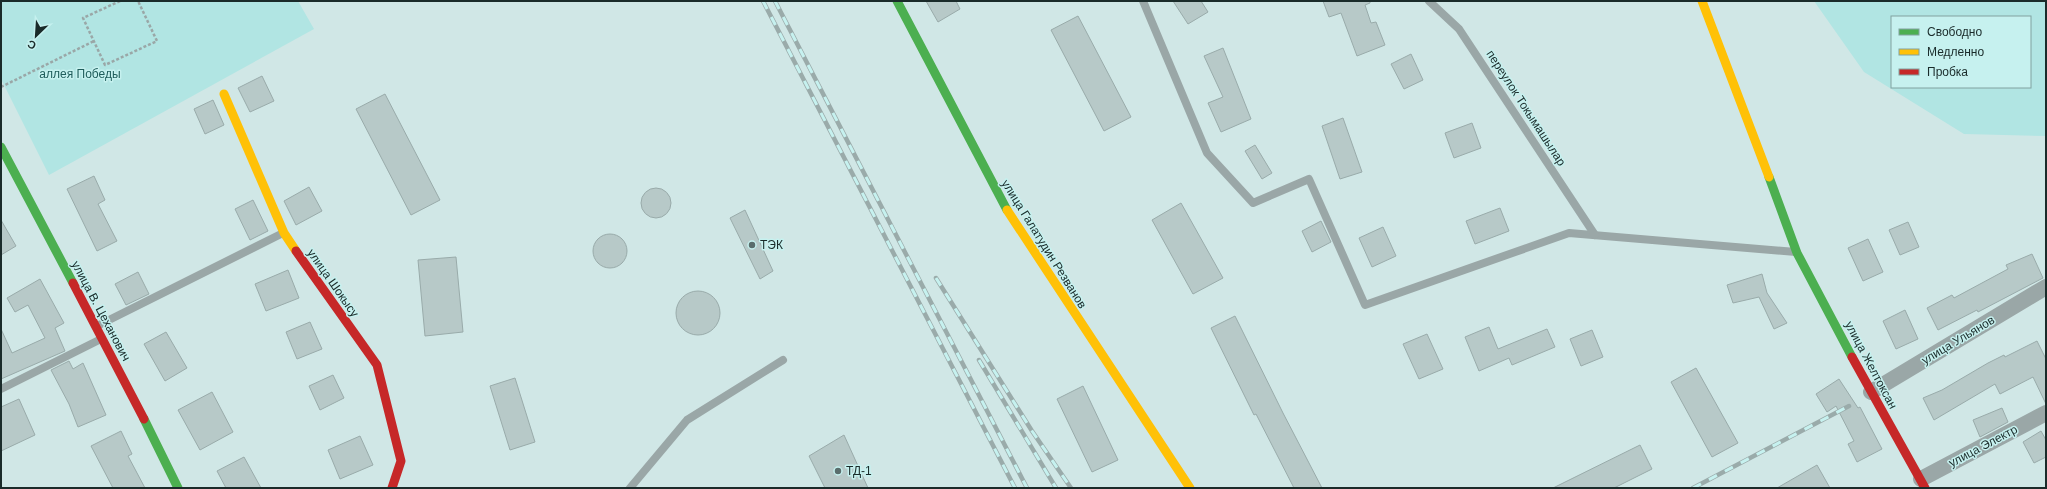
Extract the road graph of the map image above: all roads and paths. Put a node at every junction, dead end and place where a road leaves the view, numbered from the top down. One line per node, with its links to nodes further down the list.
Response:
1 (120, 1): 7 (path)
2 (138, 1): 7 (path)
3 (897, 1): 25 (street, улица Галатудин Резванов)
4 (1143, 1): 12 (lane)
5 (1429, 1): 12 (lane, переулок Токымашылар)
6 (1702, 1): 13 (street, улица Желтоксан)
7 (94, 41): 8 (path)
8 (1, 87)
9 (224, 94): 11 (street, улица Шокысу)
10 (1, 147): 15 (street, улица В. Цеханович)
11 (284, 233): 15 (lane); 23 (street, улица Шокысу)
12 (1595, 235): 13 (lane)
13 (1797, 253): 19 (street, улица Желтоксан)
14 (2046, 287): 19 (street, улица Ульянов)
15 (96, 327): 16 (street, улица В. Цеханович)
16 (102, 339): 18 (lane); 22 (street, улица В. Цеханович)
17 (783, 360): 24 (lane)
18 (1, 389)
19 (1871, 392): 21 (street, улица Желтоксан)
20 (2046, 413): 21 (street, улица Электр)
21 (1923, 484)
22 (178, 488)
23 (392, 488)
24 (630, 488)
25 (1190, 488)

